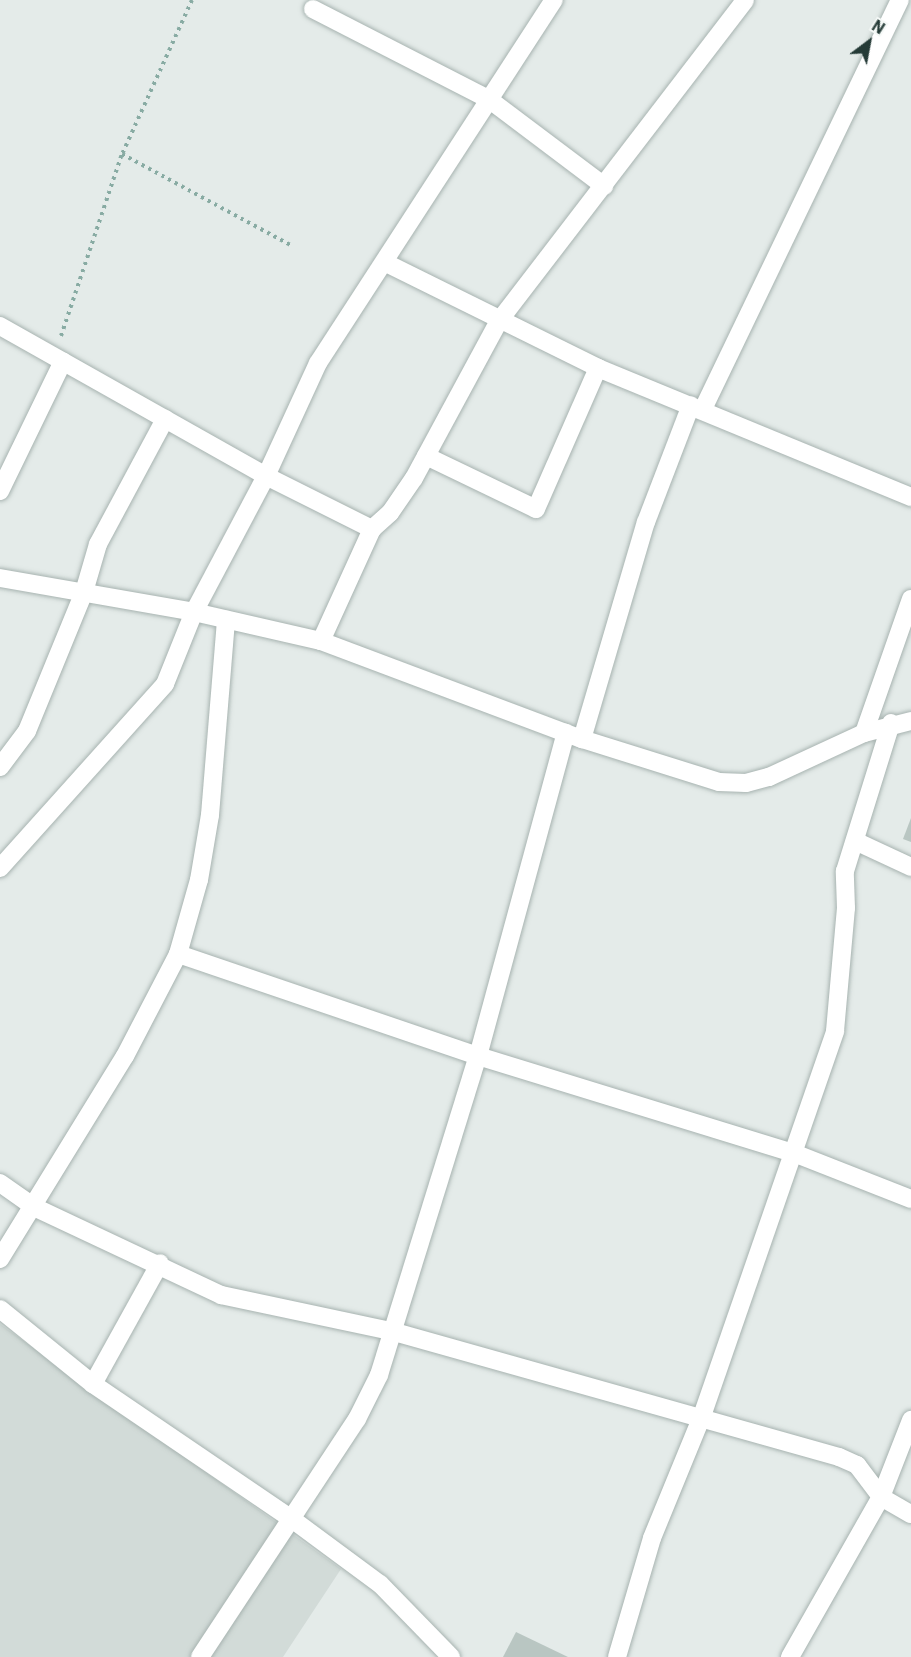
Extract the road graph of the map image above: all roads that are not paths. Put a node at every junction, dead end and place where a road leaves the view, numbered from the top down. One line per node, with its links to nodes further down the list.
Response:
1 (554, 0): 5 (street)
2 (745, 0): 6 (street)
3 (900, 0): 12 (street)
4 (313, 9): 5 (street)
5 (490, 100): 6 (street); 7 (street)
6 (604, 186): 8 (street)
7 (386, 263): 8 (street); 15 (street)
8 (499, 321): 11 (street); 14 (street)
9 (0, 326): 10 (street)
10 (58, 359): 13 (street); 16 (street)
11 (598, 368): 12 (street); 14 (street)
12 (697, 407): 17 (street); 28 (street)
13 (165, 419): 15 (street); 20 (street)
14 (426, 456): 18 (street)
15 (266, 476): 18 (street); 22 (street)
16 (0, 491)
17 (911, 497)
18 (372, 529): 24 (street)
19 (0, 578): 20 (street)
20 (84, 592): 22 (street); 29 (street)
21 (911, 598): 27 (street)
22 (194, 612): 23 (street); 32 (street)
23 (226, 620): 24 (street); 33 (street)
24 (321, 641): 28 (street)
25 (911, 721): 26 (street)
26 (891, 723): 27 (street); 30 (street)
27 (864, 733): 28 (street)
28 (574, 736): 34 (street)
29 (0, 767)
30 (855, 841): 31 (street); 35 (street)
31 (911, 867)
32 (0, 868)
33 (178, 954): 34 (street); 38 (street)
34 (478, 1056): 35 (street); 42 (street)
35 (791, 1152): 37 (street); 44 (street)
36 (0, 1183): 38 (street)
37 (911, 1199)
38 (34, 1207): 39 (street); 40 (street)
39 (0, 1259)
40 (160, 1263): 42 (street); 43 (street)
41 (0, 1309): 43 (street)
42 (391, 1331): 44 (street); 48 (street)
43 (93, 1384): 48 (street)
44 (702, 1416): 46 (street); 51 (street)
45 (911, 1420): 46 (street)
46 (881, 1497): 47 (street); 52 (street)
47 (911, 1514)
48 (292, 1519): 49 (street); 50 (street)
49 (200, 1657)
50 (451, 1657)
51 (617, 1657)
52 (790, 1657)

